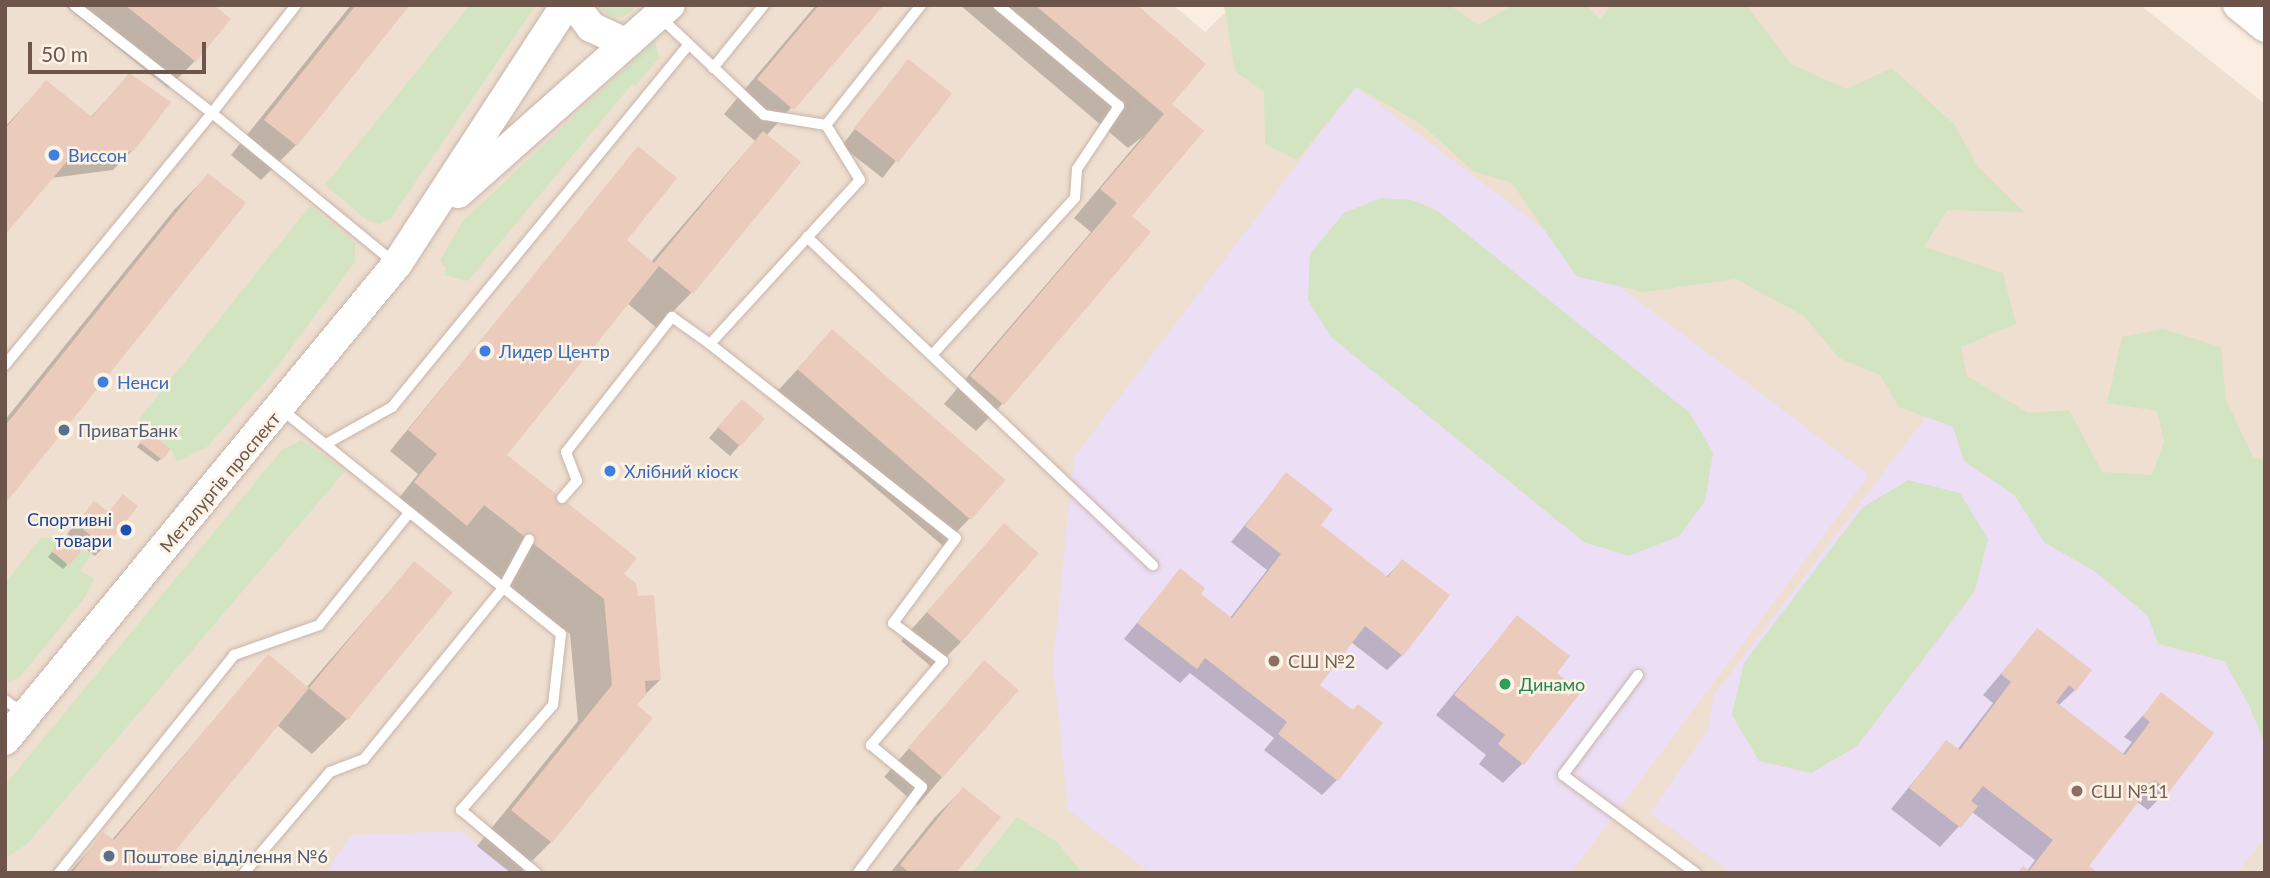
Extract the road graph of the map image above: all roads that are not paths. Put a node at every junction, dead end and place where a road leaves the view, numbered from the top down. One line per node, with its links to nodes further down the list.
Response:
1 (74, 5): 14 (lane)
2 (296, 5): 14 (lane)
3 (566, 5): 16 (street, Металургів проспект)
4 (574, 5): 11 (street)
5 (764, 5): 13 (lane)
6 (921, 5): 15 (lane)
7 (998, 5): 20 (lane)
8 (2238, 5): 10 (street)
9 (664, 10): 11 (street, Металургів проспект); 12 (lane)
10 (2265, 27)
11 (626, 43): 16 (street, Металургів проспект)
12 (688, 45): 13 (lane); 23 (lane)
13 (713, 68): 15 (lane)
14 (212, 113): 18 (lane); 21 (lane)
15 (826, 125): 17 (lane)
16 (429, 219): 18 (street, Металургів проспект)
17 (807, 237): 19 (lane); 20 (lane)
18 (397, 264): 22 (street, Металургів проспект)
19 (710, 344): 24 (lane); 35 (lane)
20 (932, 355): 27 (lane)
21 (5, 365)
22 (281, 409): 23 (lane); 30 (street, Металургів проспект)
23 (326, 444): 25 (lane)
24 (562, 498)
25 (409, 513): 28 (lane); 32 (lane)
26 (529, 540): 28 (lane)
27 (1153, 565)
28 (503, 588): 33 (lane); 34 (lane)
29 (1638, 675): 36 (lane)
30 (16, 708): 31 (street, Металургів проспект)
31 (5, 740)
32 (59, 873)
33 (244, 873)
34 (537, 873)
35 (858, 873)
36 (1696, 873)

